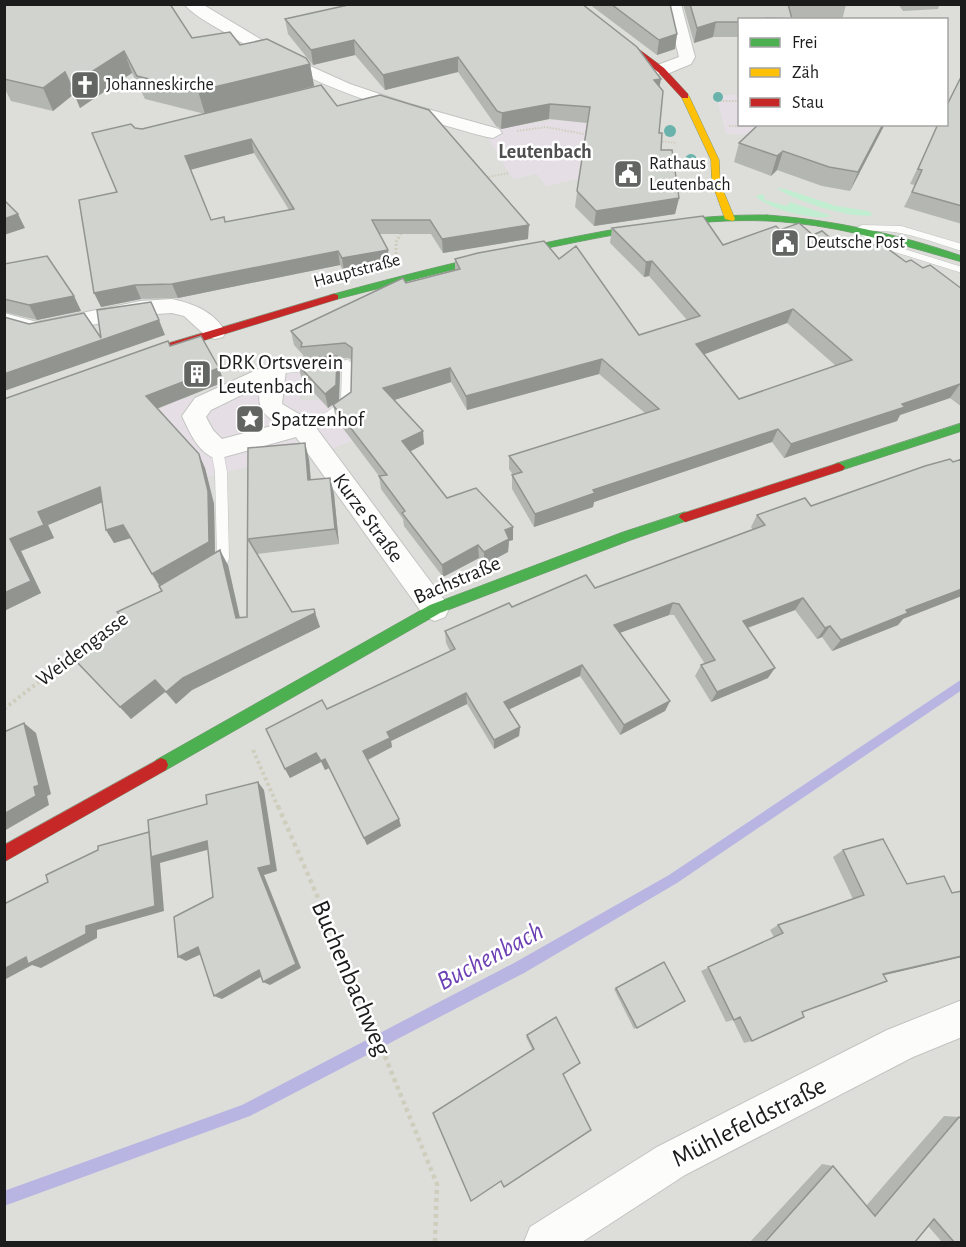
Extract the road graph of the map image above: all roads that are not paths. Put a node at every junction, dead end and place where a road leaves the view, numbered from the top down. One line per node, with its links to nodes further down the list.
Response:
1 (191, 4): 5 (street)
2 (225, 4): 5 (street)
3 (573, 4): 6 (street)
4 (673, 4): 6 (street)
5 (207, 14): 7 (street)
6 (661, 70): 10 (street)
7 (342, 87): 8 (street); 9 (street)
8 (319, 93)
9 (493, 133)
10 (715, 160): 11 (street); 14 (street)
11 (729, 174)
12 (750, 202): 13 (street)
13 (759, 218): 14 (street, Hauptstraße); 15 (street, Hauptstraße)
14 (730, 219): 20 (street, Hauptstraße)
15 (856, 228): 16 (lane); 17 (street, Hauptstraße); 18 (lane)
16 (962, 248)
17 (962, 259)
18 (962, 270)
19 (4, 320): 20 (street)
20 (215, 332): 21 (street, Hauptstraße)
21 (146, 354)
22 (274, 370): 23 (street); 23 (lane); 25 (street)
23 (302, 427): 25 (street); 27 (street, Kurze Straße)
24 (962, 427): 27 (street, Bachstraße)
25 (217, 450): 26 (lane)
26 (198, 576)
27 (435, 609): 28 (street, Bachstraße)
28 (4, 854)
29 (962, 1018): 30 (street, Mühlefeldstraße)
30 (545, 1242)

